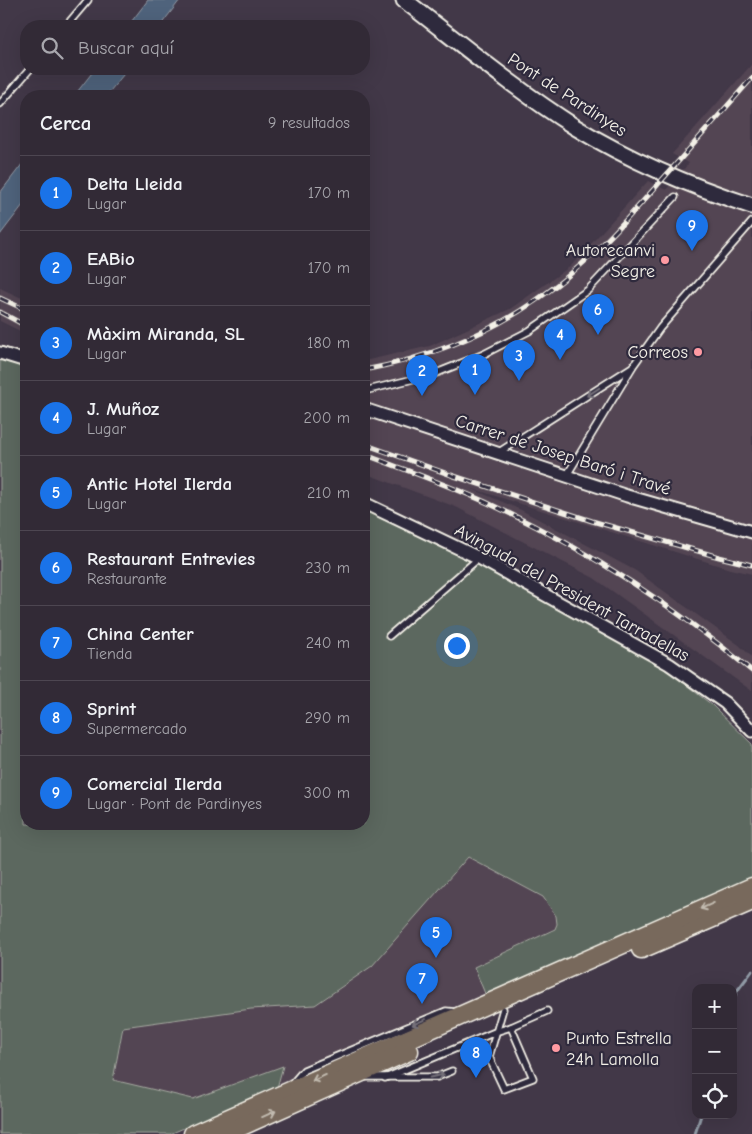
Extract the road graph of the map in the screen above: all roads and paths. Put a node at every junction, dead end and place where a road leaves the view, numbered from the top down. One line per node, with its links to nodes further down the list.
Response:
1 (88, 0): 3 (lane)
2 (404, 0): 7 (main road, Pont de Pardinyes)
3 (71, 20)
4 (25, 75): 5 (lane)
5 (0, 104)
6 (675, 197): 12 (lane)
7 (752, 206)
8 (752, 222): 11 (lane)
9 (0, 352): 10 (street)
10 (20, 359)
11 (634, 366): 14 (lane, one-way to 14); 15 (lane)
12 (370, 390)
13 (370, 411): 14 (street, Carrer de Josep Baró i Travé)
14 (498, 452): 15 (street, Carrer de Josep Baró i Travé)
15 (568, 475): 17 (street, Carrer de Josep Baró i Travé)
16 (370, 506): 18 (street, Avinguda del President Tarradellas)
17 (752, 532)
18 (478, 558): 19 (lane); 20 (street, Avinguda del President Tarradellas)
19 (390, 636)
20 (752, 731)
21 (752, 887): 32 (main road, one-way to 32)
22 (752, 901): 23 (main road)
23 (503, 1009): 26 (lane); 30 (main road)
24 (547, 1012): 25 (lane)
25 (510, 1027): 26 (lane); 27 (lane)
26 (496, 1032): 27 (lane); 31 (lane)
27 (489, 1057): 28 (lane)
28 (480, 1061)
29 (452, 1071): 31 (lane, one-way to 29)
30 (353, 1077): 31 (lane); 33 (main road, one-way to 30)
31 (385, 1078)
32 (193, 1134)
33 (224, 1134)

